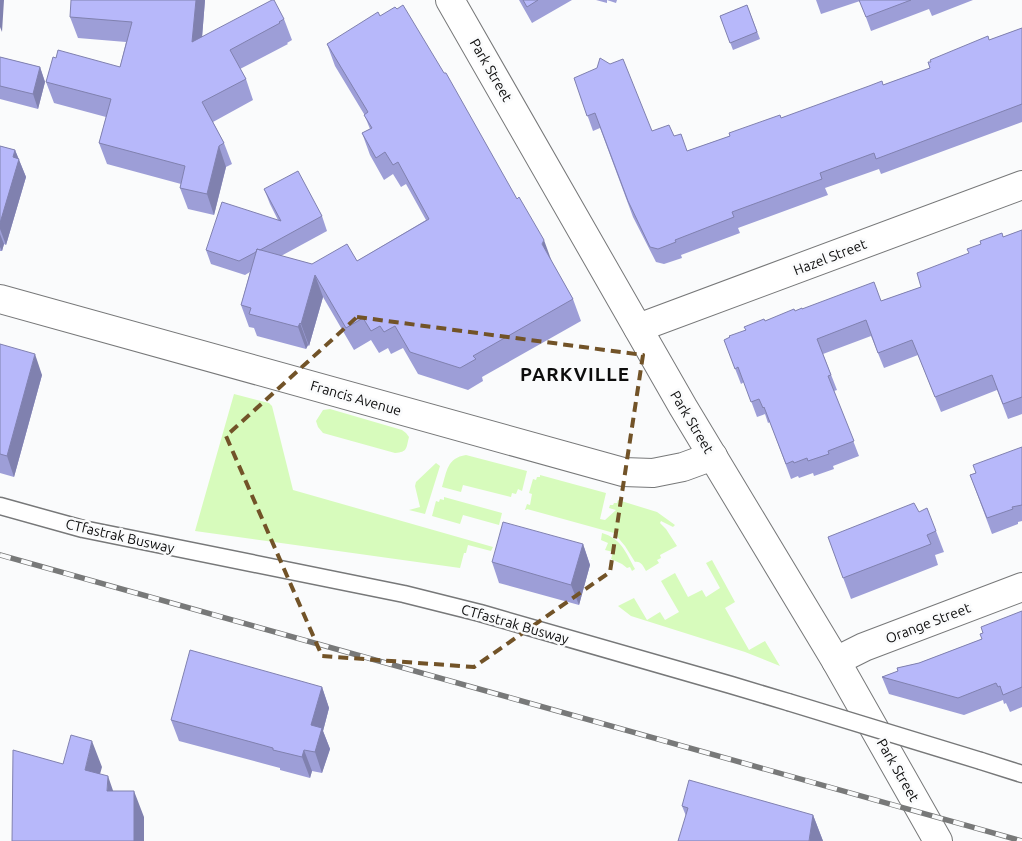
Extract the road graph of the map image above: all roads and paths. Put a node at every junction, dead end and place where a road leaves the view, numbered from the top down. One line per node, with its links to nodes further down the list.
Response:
1 (450, 0): 4 (street, Park Street)
2 (1022, 185): 4 (street, Hazel Street)
3 (0, 299): 5 (street, Francis Avenue)
4 (638, 328): 5 (street, Park Street)
5 (713, 456): 8 (street, Park Street)
6 (0, 506): 9 (lane, CTfastrak Busway, bridge)
7 (1022, 587): 8 (street, Orange Street)
8 (836, 661): 10 (street, Park Street)
9 (1022, 774)
10 (938, 841)

